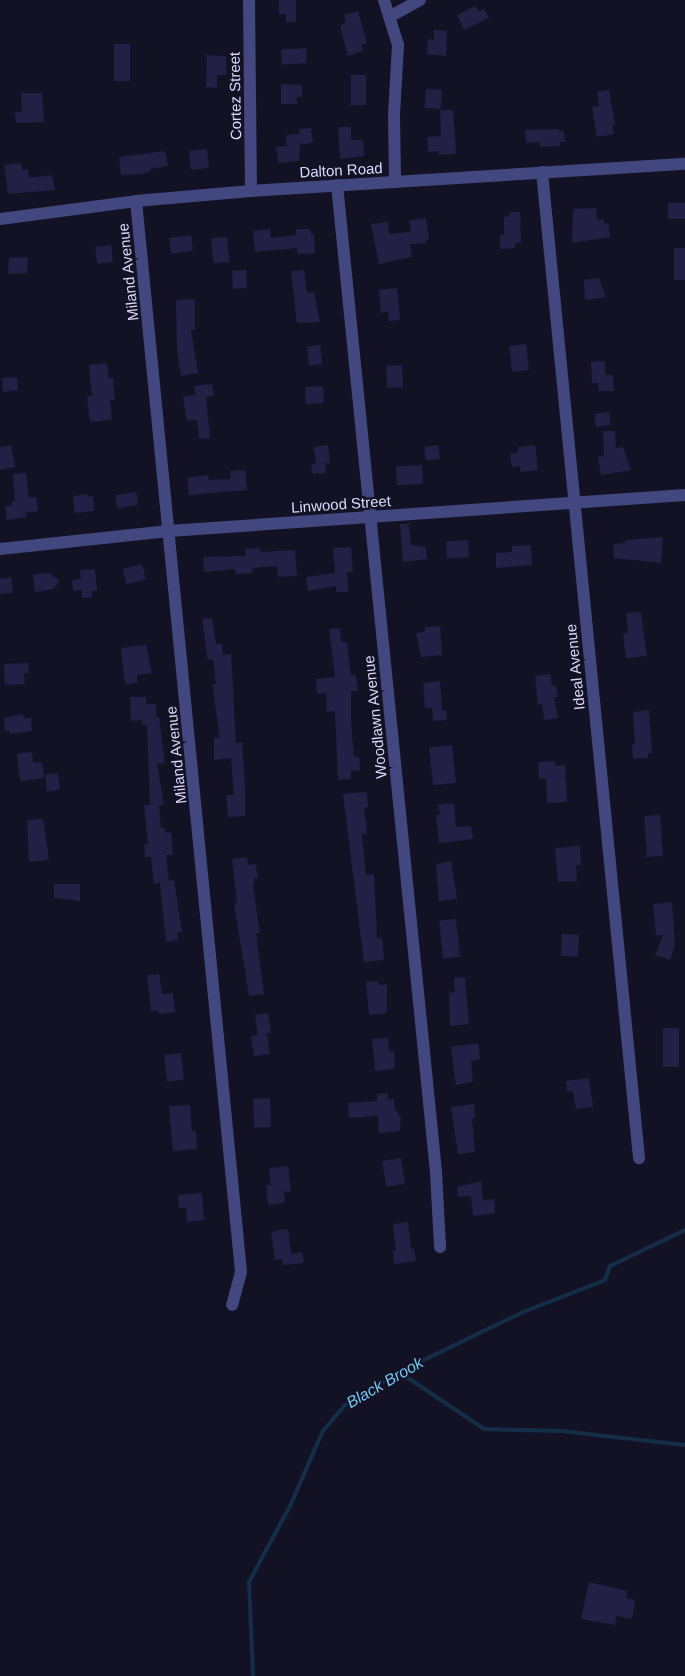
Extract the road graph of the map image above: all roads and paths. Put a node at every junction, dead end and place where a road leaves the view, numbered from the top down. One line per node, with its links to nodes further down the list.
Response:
1 (249, 0): 9 (street, Cortez Street)
2 (384, 0): 4 (street)
3 (420, 0): 4 (street)
4 (391, 16): 7 (street)
5 (685, 164): 6 (street, Dalton Road)
6 (542, 172): 7 (street, Dalton Road); 13 (street, Ideal Avenue)
7 (395, 182): 8 (street, Dalton Road)
8 (337, 185): 9 (street, Dalton Road); 14 (street, Woodlawn Avenue)
9 (251, 191): 10 (street, Dalton Road)
10 (136, 201): 11 (street, Dalton Road); 15 (street, Miland Avenue)
11 (0, 219)
12 (685, 495): 13 (street, Linwood Street)
13 (574, 502): 14 (street, Linwood Street); 17 (street, Ideal Avenue)
14 (371, 517): 15 (street, Linwood Street); 18 (street, Woodlawn Avenue)
15 (169, 531): 16 (street, Linwood Street); 19 (street, Miland Avenue)
16 (0, 549)
17 (639, 1158)
18 (440, 1247)
19 (232, 1305)

